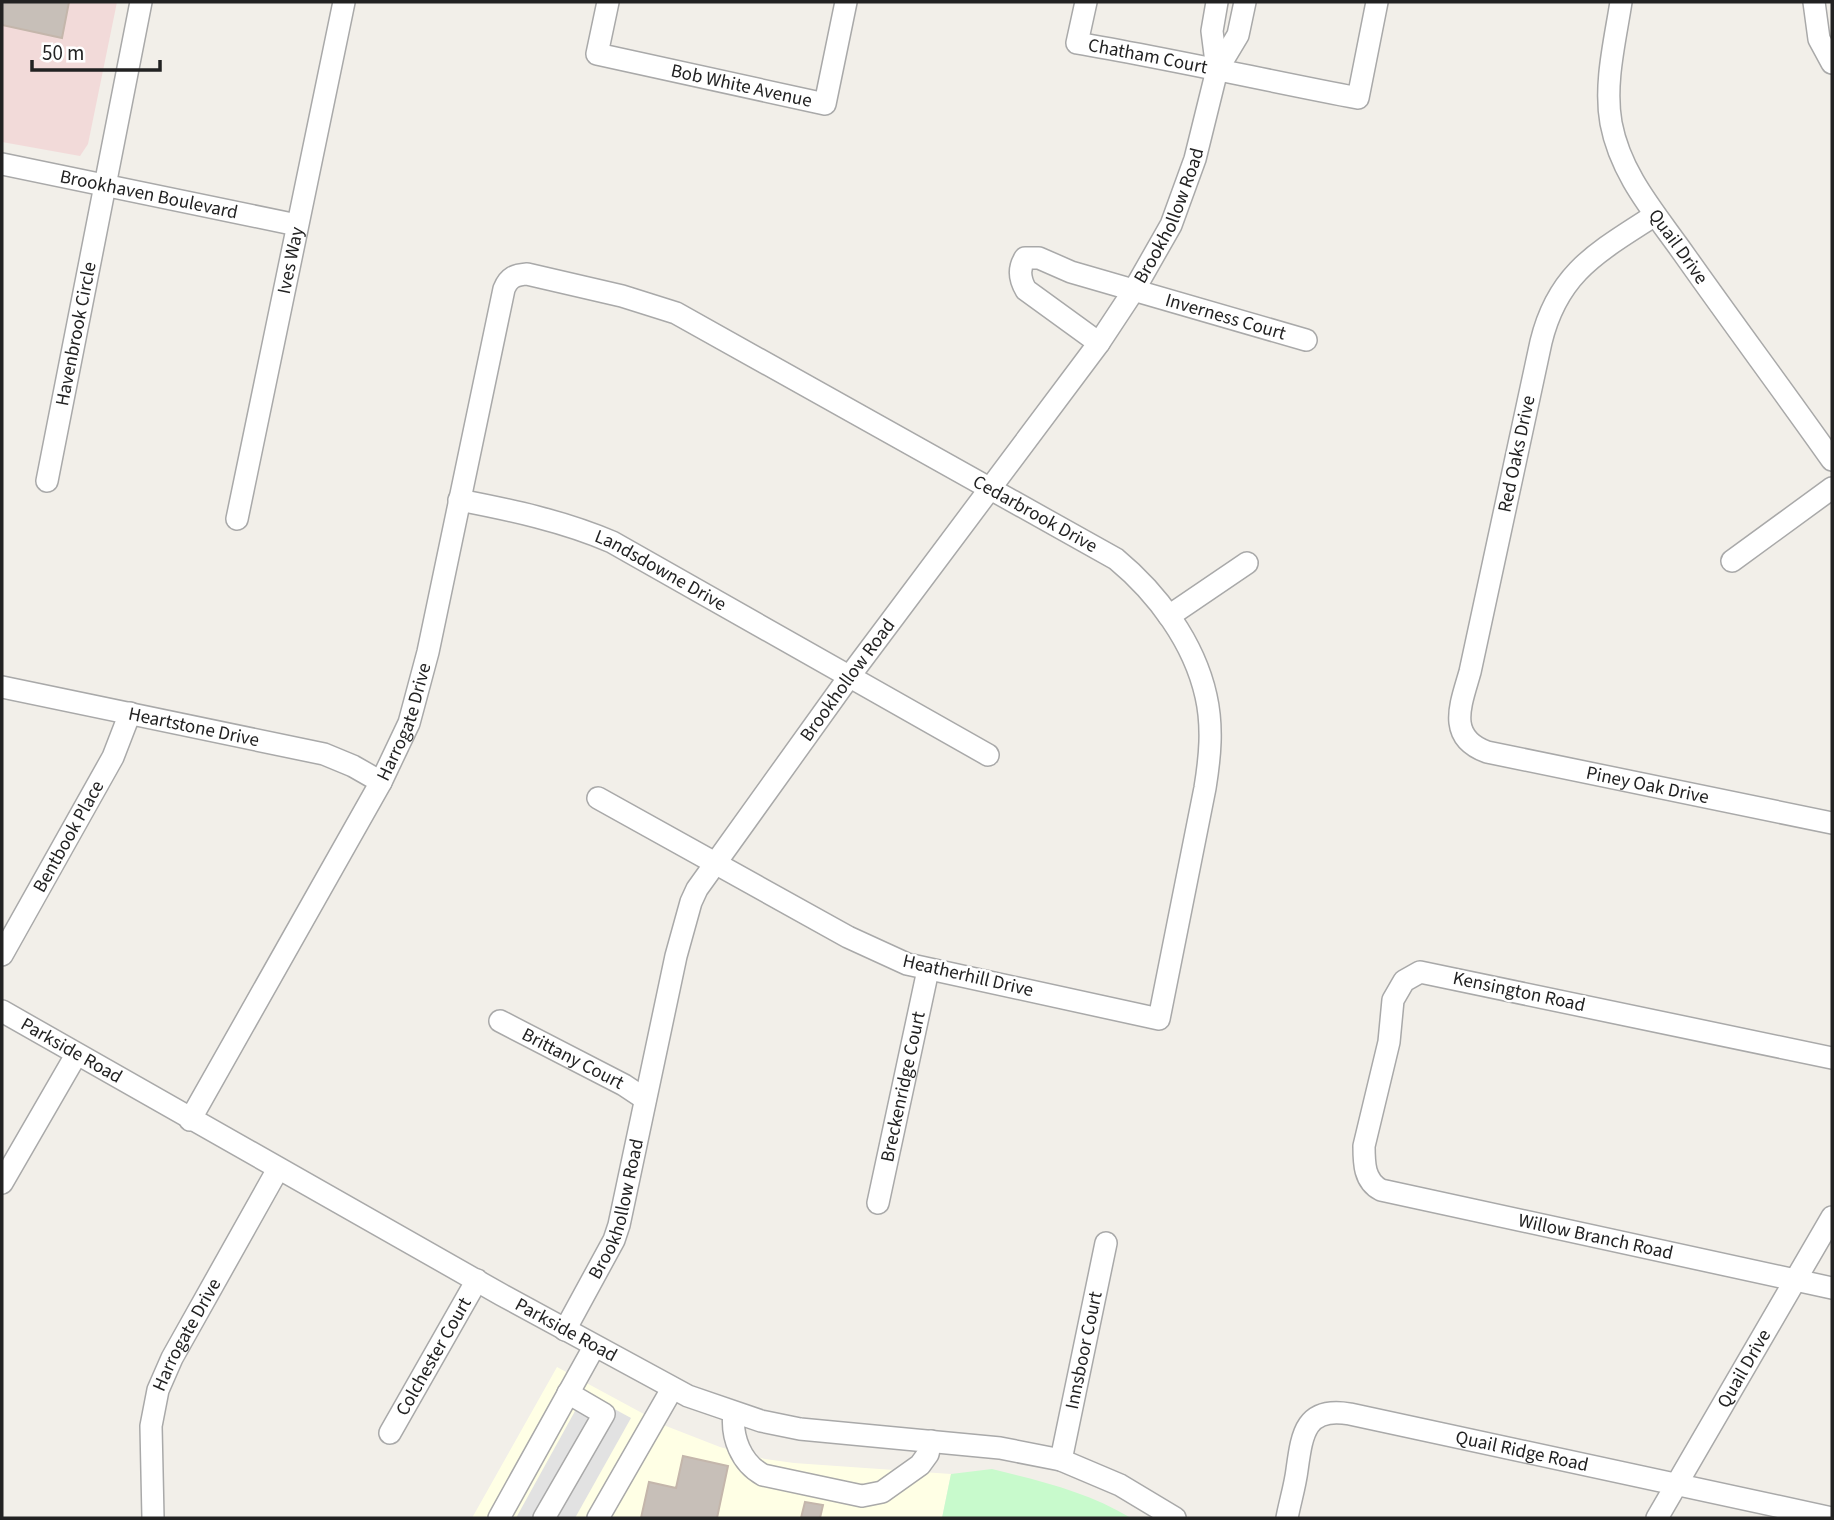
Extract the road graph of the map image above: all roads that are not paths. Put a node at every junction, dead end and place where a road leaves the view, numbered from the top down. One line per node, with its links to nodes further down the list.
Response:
1 (141, 2): 14 (street, Havenbrook Circle)
2 (344, 2): 16 (street, Ives Way)
3 (608, 2): 4 (street, Bob White Avenue)
4 (846, 2)
5 (1086, 2): 12 (street, Chatham Court)
6 (1217, 2): 12 (street, Brookhollow Road)
7 (1245, 2): 12 (street, Brookhollow Road)
8 (1377, 2): 12 (street)
9 (1621, 2): 15 (street, Quail Drive)
10 (1814, 2): 11 (street)
11 (1832, 63)
12 (1217, 70): 18 (street, Brookhollow Road)
13 (2, 164): 14 (street, Brookhaven Boulevard)
14 (105, 185): 16 (street, Brookhaven Boulevard); 22 (street, Havenbrook Circle)
15 (1655, 215): 21 (street, Quail Drive); 33 (street, Red Oaks Drive)
16 (297, 225): 26 (street, Ives Way)
17 (508, 281): 24 (street, Cedarbrook Drive); 25 (street, Harrogate Drive)
18 (1134, 290): 19 (street, Inverness Court); 20 (street, Brookhollow Road); 20 (street, Inverness Court)
19 (1306, 340)
20 (1099, 343): 24 (street, Brookhollow Road)
21 (1832, 460)
22 (47, 481)
23 (1832, 488): 27 (street)
24 (990, 490): 29 (street, Cedarbrook Drive); 30 (street, Brookhollow Road)
25 (459, 500): 30 (street, Landsdowne Drive); 35 (street, Harrogate Drive)
26 (237, 519)
27 (1732, 561)
28 (1247, 563): 29 (street)
29 (1169, 616): 42 (street, Cedarbrook Drive)
30 (849, 677): 34 (street, Landsdowne Drive); 38 (street, Brookhollow Road)
31 (2, 687): 32 (street, Heartstone Drive)
32 (131, 713): 35 (street, Heartstone Drive); 39 (street, Bentbook Place)
33 (1466, 738): 37 (street, Piney Oak Drive)
34 (988, 755)
35 (381, 782): 47 (street, Harrogate Drive)
36 (598, 798): 38 (street, Heatherhill Drive)
37 (1832, 823)
38 (716, 863): 40 (street, Heatherhill Drive); 46 (street, Brookhollow Road)
39 (2, 956)
40 (928, 970): 42 (street, Heatherhill Drive); 51 (street, Breckenridge Court)
41 (2, 1011): 44 (street, Parkside Road)
42 (1159, 1019)
43 (500, 1021): 46 (street, Brittany Court)
44 (76, 1055): 47 (street, Parkside Road); 50 (street)
45 (1832, 1058): 49 (street, Kensington Road)
46 (645, 1099): 57 (street, Brookhollow Road)
47 (190, 1120): 48 (street, Parkside Road)
48 (278, 1169): 54 (street, Parkside Road); 66 (street, Harrogate Drive)
49 (1367, 1174): 55 (street, Willow Branch Road)
50 (2, 1183)
51 (878, 1203)
52 (1832, 1217): 55 (street, Quail Drive)
53 (1106, 1243): 64 (street, Innsboor Court)
54 (477, 1280): 57 (street, Parkside Road); 62 (street, Colchester Court)
55 (1797, 1281): 56 (street, Willow Branch Road); 65 (street, Quail Drive)
56 (1832, 1288)
57 (565, 1330): 58 (street, Parkside Road)
58 (594, 1347): 59 (street, Parkside Road); 60 (street)
59 (672, 1389): 61 (street, Parkside Road); 69 (street)
60 (568, 1393): 67 (street); 68 (street)
61 (734, 1413): 63 (street, Parkside Road); 63 (street)
62 (390, 1433)
63 (931, 1441): 64 (street, Parkside Road)
64 (1061, 1460): 70 (street, Parkside Road)
65 (1677, 1486): 71 (street, Quail Ridge Road); 72 (street, Quail Drive); 73 (street, Quail Ridge Road)
66 (153, 1518)
67 (499, 1518)
68 (544, 1518)
69 (598, 1518)
70 (1175, 1518)
71 (1287, 1518)
72 (1657, 1518)
73 (1832, 1518)

